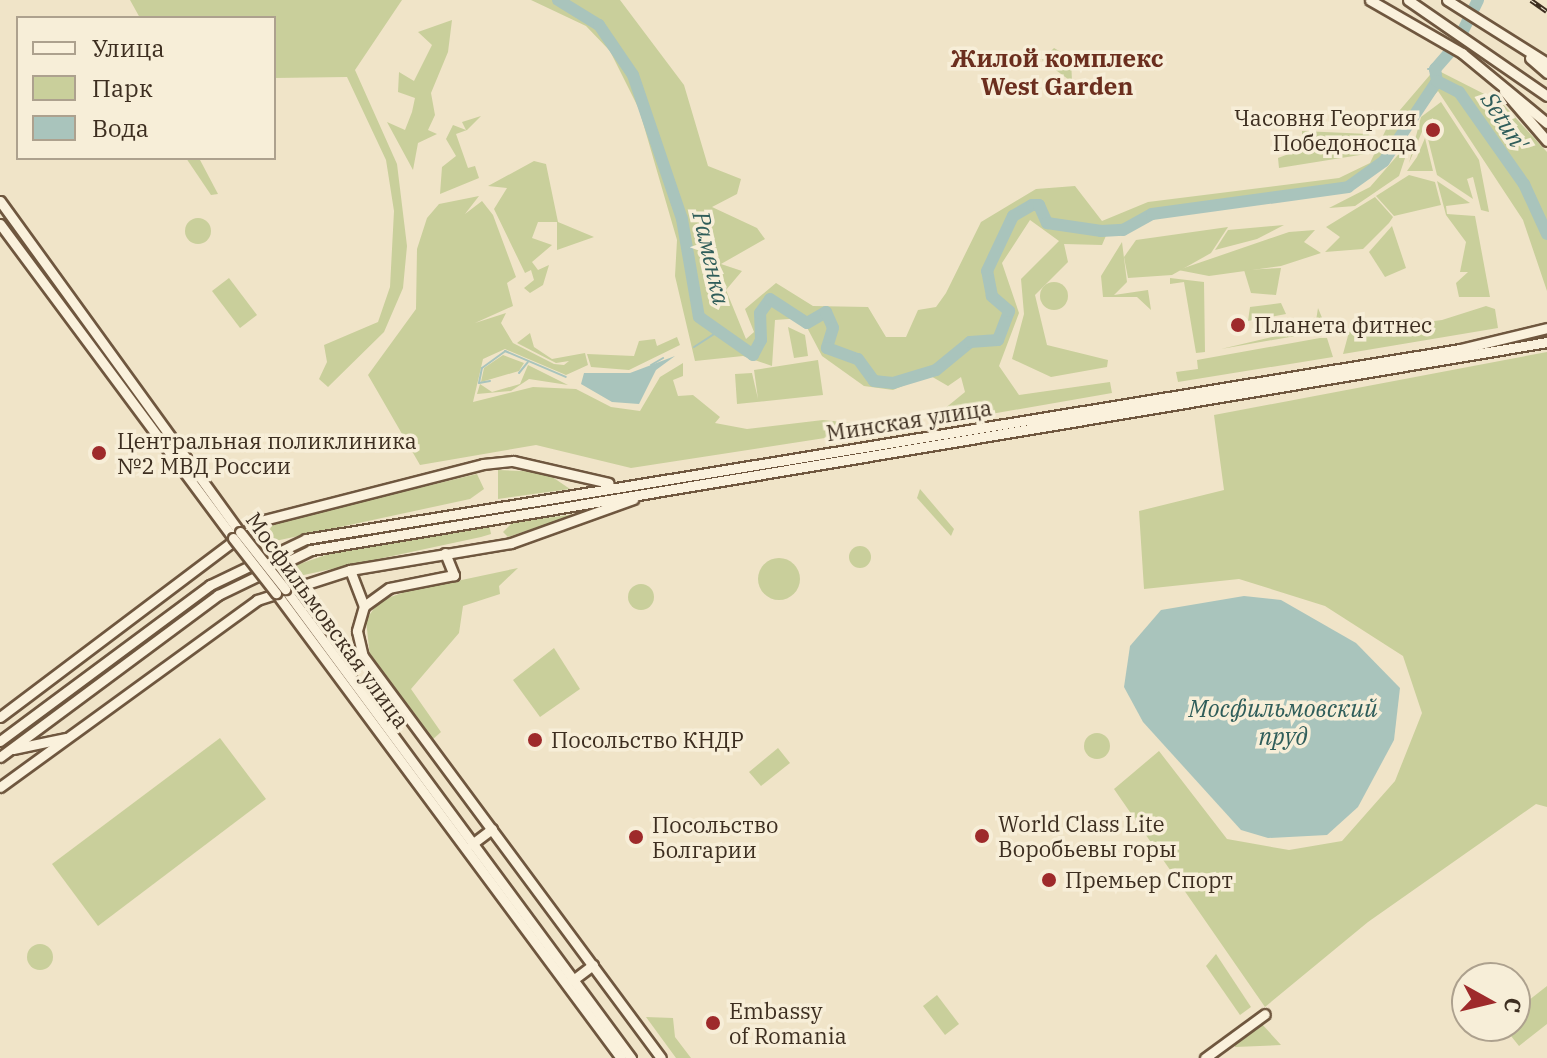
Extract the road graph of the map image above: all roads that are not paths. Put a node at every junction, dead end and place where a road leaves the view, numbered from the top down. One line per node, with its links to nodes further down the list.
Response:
1 (1370, 0): 6 (main road)
2 (1408, 0): 8 (main road)
3 (1450, 2): 4 (main road)
4 (1511, 39): 5 (main road); 7 (main road)
5 (1547, 63)
6 (1486, 70): 9 (main road); 10 (main road)
7 (1547, 73)
8 (1547, 96)
9 (1547, 123)
10 (1547, 141)
11 (0, 201): 17 (main road, Мосфильмовская улица)
12 (0, 224): 17 (main road, Мосфильмовская улица)
13 (1547, 328): 15 (main road, Минская улица)
14 (1547, 342): 16 (main road, Минская улица)
15 (643, 482): 17 (main road); 24 (main road, Минская улица)
16 (648, 493): 18 (main road); 25 (main road, Минская улица)
17 (237, 535): 20 (main road, Мосфильмовская улица, bridge); 22 (main road)
18 (445, 553): 19 (main road); 21 (main road)
19 (350, 570): 20 (main road); 21 (main road)
20 (280, 591): 23 (main road); 29 (main road, Мосфильмовская улица); 33 (main road, Мосфильмовская улица)
21 (364, 606): 28 (main road, Мосфильмовская улица)
22 (0, 717)
23 (68, 737): 25 (main road); 27 (main road)
24 (0, 740)
25 (10, 750): 26 (main road, Минская улица)
26 (0, 757)
27 (0, 787)
28 (492, 829): 29 (main road); 30 (main road, Мосфильмовская улица)
29 (472, 844): 31 (main road, Мосфильмовская улица)
30 (593, 965): 31 (main road); 35 (main road, Мосфильмовская улица)
31 (573, 980): 34 (main road, Мосфильмовская улица)
32 (1265, 1014): 36 (main road)
33 (621, 1058)
34 (631, 1058)
35 (661, 1058)
36 (1205, 1058)

